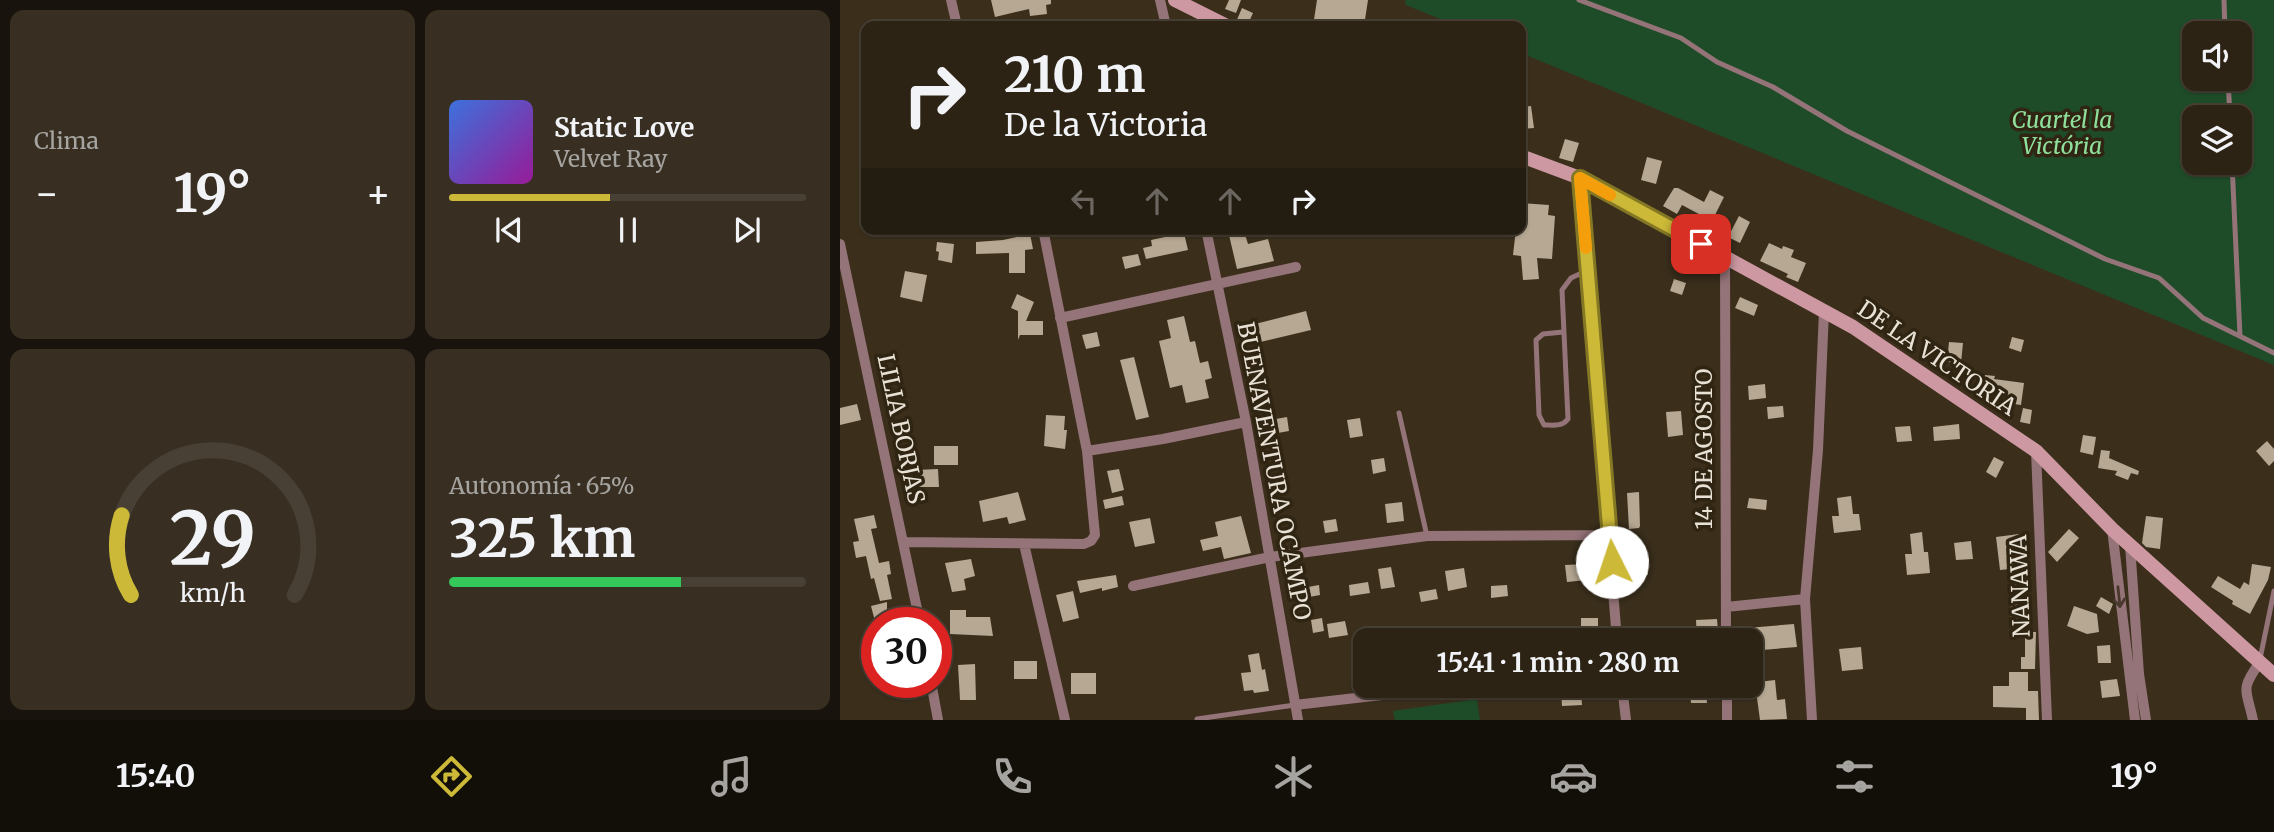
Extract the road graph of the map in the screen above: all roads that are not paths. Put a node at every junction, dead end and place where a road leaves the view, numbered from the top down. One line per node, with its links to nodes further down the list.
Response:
1 (951, 0): 6 (street)
2 (1160, 0): 7 (street)
3 (1175, 0): 8 (main road)
4 (1579, 0): 23 (lane)
5 (2224, 0): 9 (lane)
6 (956, 21)
7 (1165, 21)
8 (1217, 21)
9 (2225, 21)
10 (1526, 158): 12 (main road, DE LA VICTORIA)
11 (2233, 175): 23 (lane)
12 (1580, 178): 16 (main road, DE LA VICTORIA); 18 (street)
13 (1044, 235): 21 (street)
14 (1207, 235): 19 (street, BUENAVENTURA OCAMPO)
15 (840, 244): 32 (street, LILIA BORJAS)
16 (1725, 257): 20 (main road, DE LA VICTORIA); 40 (street, 14 DE AGOSTO)
17 (1296, 267): 19 (street)
18 (1588, 270): 22 (lane); 30 (street)
19 (1217, 285): 21 (street); 26 (street, BUENAVENTURA OCAMPO)
20 (1824, 311): 28 (main road, DE LA VICTORIA); 38 (street)
21 (1060, 318): 27 (street)
22 (1563, 332): 22 (lane)
23 (2241, 337): 24 (lane)
24 (2274, 353)
25 (1399, 413): 31 (lane)
26 (1246, 422): 27 (street); 35 (street, BUENAVENTURA OCAMPO)
27 (1087, 451): 33 (street)
28 (2036, 451): 29 (main road, DE LA VICTORIA); 57 (street, NANAWA)
29 (2112, 529): 34 (main road, DE LA VICTORIA); 58 (street, one-way to 58)
30 (1610, 535): 31 (street); 41 (street)
31 (1427, 536): 35 (street)
32 (904, 542): 33 (street); 39 (street, LILIA BORJAS)
33 (1024, 544): 52 (street)
34 (2130, 545): 43 (main road, DE LA VICTORIA); 59 (street)
35 (1270, 557): 36 (street); 49 (street, BUENAVENTURA OCAMPO)
36 (1133, 586)
37 (2274, 591): 43 (lane)
38 (1805, 599): 40 (street); 56 (street)
39 (917, 607)
40 (1726, 607): 42 (street, 14 DE AGOSTO)
41 (1616, 628)
42 (1726, 628)
43 (2260, 662): 44 (main road, DE LA VICTORIA); 60 (street)
44 (2274, 675)
45 (934, 698): 51 (street)
46 (1356, 698): 49 (street)
47 (1623, 698): 54 (street)
48 (1727, 698): 55 (street)
49 (1295, 705): 50 (lane); 53 (street, BUENAVENTURA OCAMPO)
50 (1197, 719)
51 (938, 720)
52 (1065, 720)
53 (1298, 720)
54 (1626, 720)
55 (1727, 720)
56 (1812, 720)
57 (2047, 720)
58 (2134, 720)
59 (2146, 720)
60 (2253, 720)

